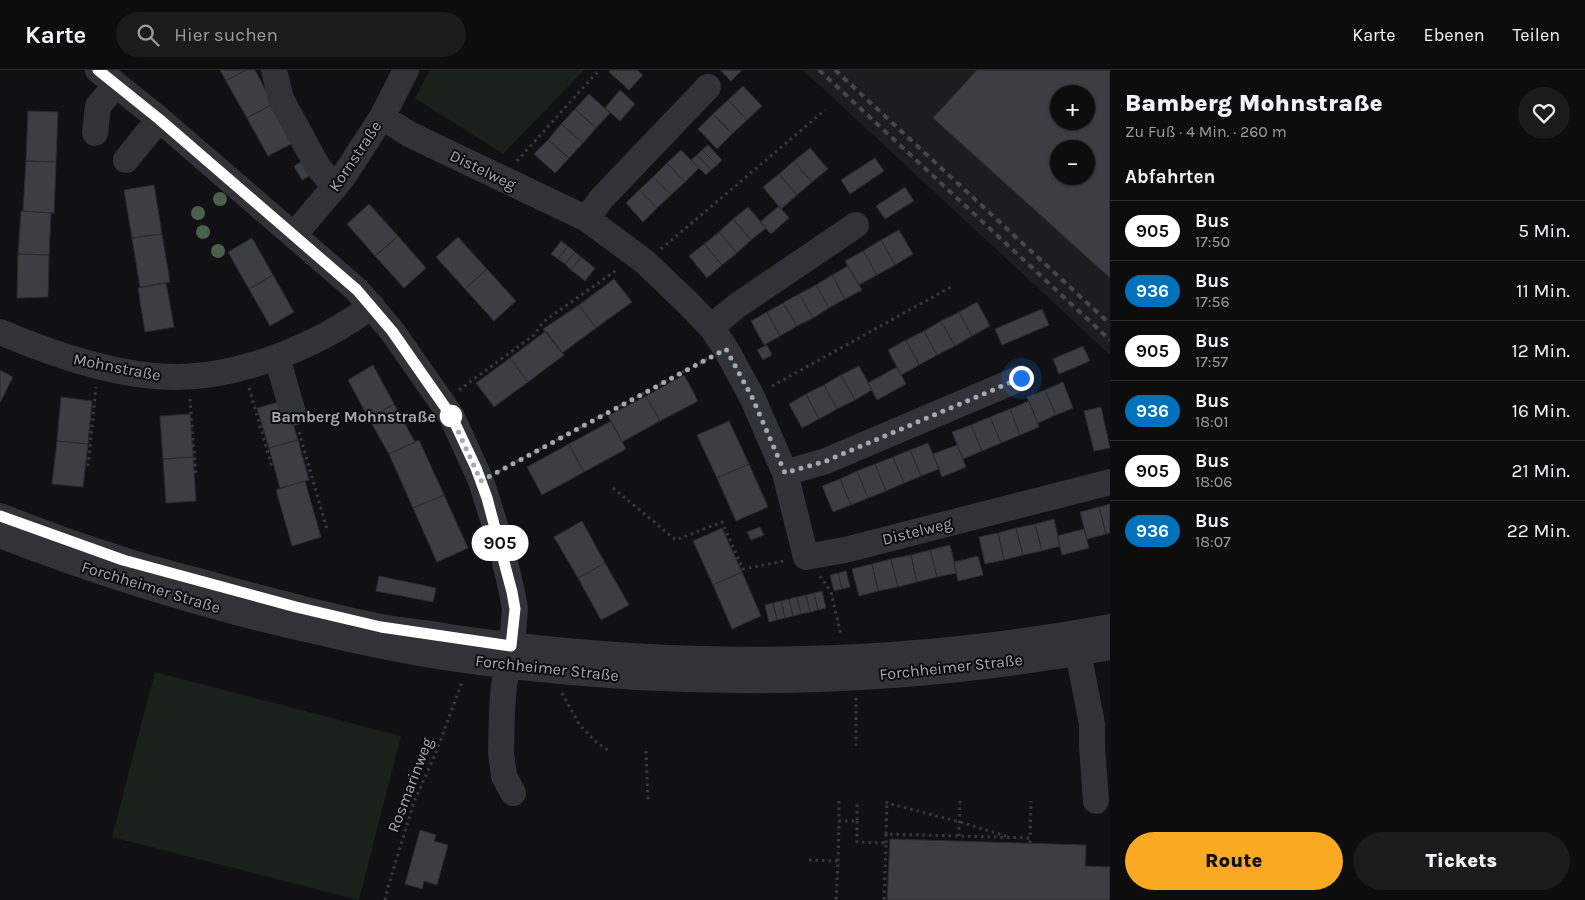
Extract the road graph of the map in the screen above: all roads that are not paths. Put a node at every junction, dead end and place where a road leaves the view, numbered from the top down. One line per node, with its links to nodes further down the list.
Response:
1 (274, 70): 9 (street)
2 (406, 70): 5 (street, Kornstraße)
3 (107, 77): 6 (street); 7 (street)
4 (708, 87): 10 (street)
5 (382, 117): 9 (street, Kornstraße); 10 (street, Distelweg)
6 (159, 119): 8 (street); 12 (street)
7 (95, 133)
8 (126, 160)
9 (334, 187): 12 (street, Kornstraße)
10 (587, 219): 14 (street, Distelweg)
11 (856, 225): 14 (street)
12 (294, 235): 13 (street)
13 (372, 306): 16 (street, Mohnstraße); 26 (street)
14 (711, 327): 19 (street, Distelweg)
15 (0, 332): 16 (street, Mohnstraße)
16 (277, 357): 18 (street)
17 (1021, 378): 19 (street)
18 (293, 413)
19 (785, 473): 20 (street, Distelweg)
20 (1110, 482)
21 (0, 516): 26 (street, Forchheimer Straße)
22 (0, 535): 26 (street, Forchheimer Straße)
23 (1110, 627): 24 (street, Forchheimer Straße)
24 (1076, 643): 25 (street, Forchheimer Straße); 26 (street, Forchheimer Straße); 26 (street, Forchheimer Straße); 28 (street)
25 (1110, 647)
26 (509, 655): 27 (street)
27 (513, 793)
28 (1096, 801)

